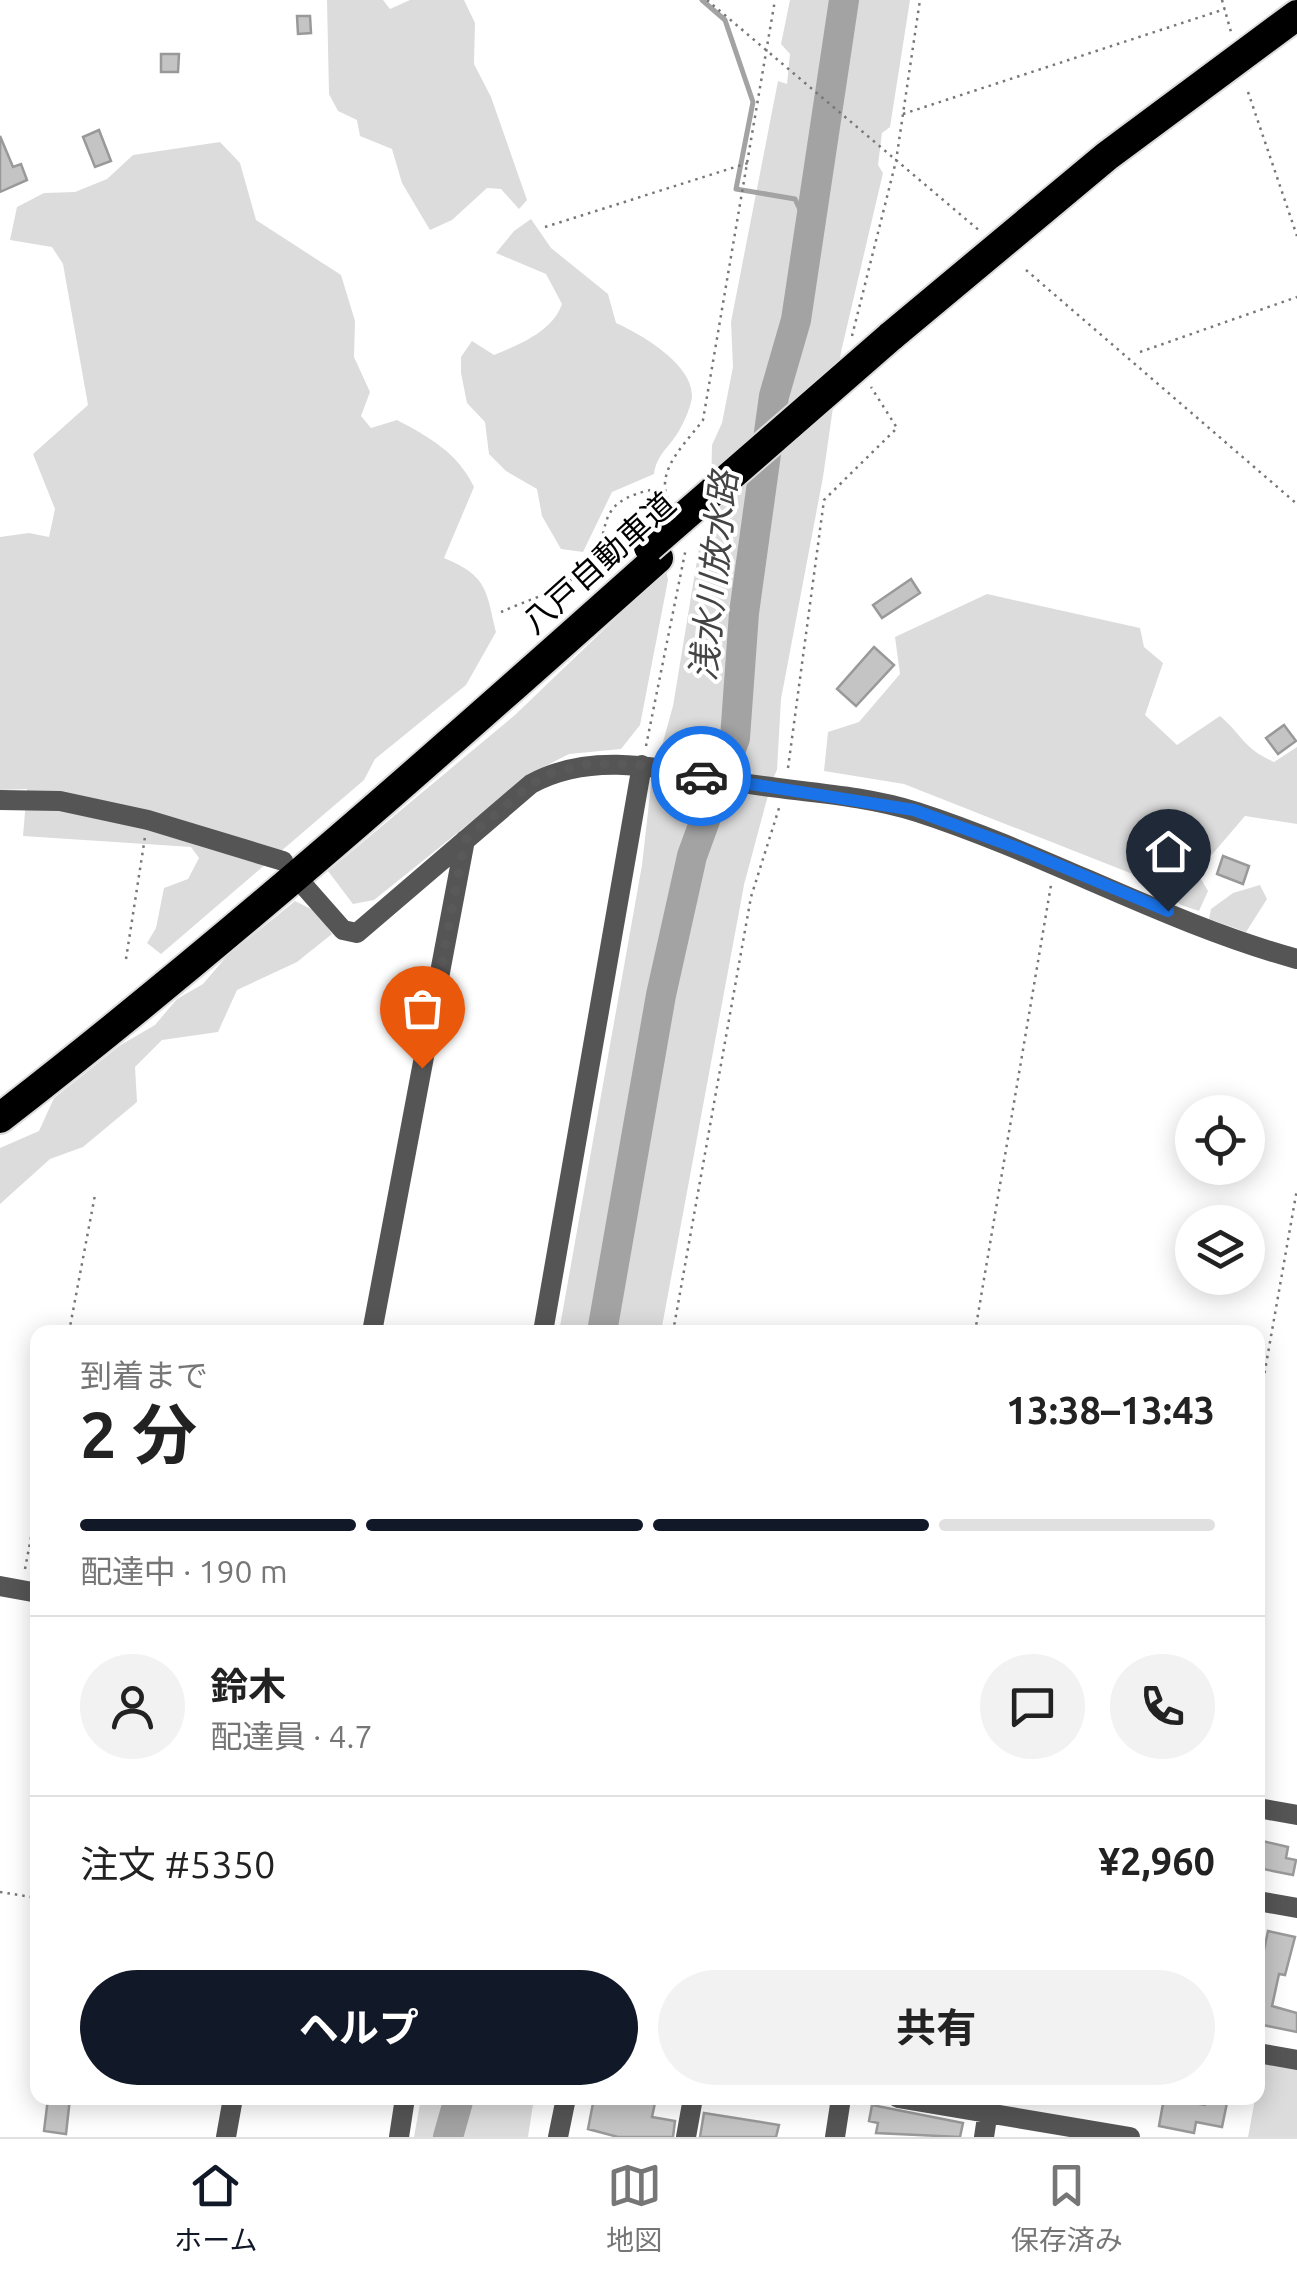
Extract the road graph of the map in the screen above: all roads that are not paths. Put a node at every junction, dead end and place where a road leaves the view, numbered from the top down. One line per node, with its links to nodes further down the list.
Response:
1 (1297, 15): 3 (highway, 八戸自動車道)
2 (1297, 30): 3 (highway, 八戸自動車道)
3 (894, 342): 4 (highway, 八戸自動車道, bridge)
4 (654, 552): 11 (highway, 八戸自動車道); 12 (highway, 八戸自動車道)
5 (642, 765): 7 (street); 10 (street); 14 (street)
6 (0, 800): 8 (street)
7 (465, 840): 9 (street); 13 (street)
8 (283, 861)
9 (306, 888)
10 (1297, 959)
11 (0, 1102)
12 (0, 1118)
13 (373, 1325)
14 (544, 1325)
15 (1265, 1809): 16 (street)
16 (1297, 1816)
17 (1265, 1903): 18 (street)
18 (1297, 1908)
19 (1265, 2054): 20 (street)
20 (1297, 2060)
21 (233, 2105): 28 (street)
22 (404, 2105): 29 (street)
23 (565, 2105): 30 (street)
24 (692, 2105): 31 (street)
25 (841, 2105): 32 (street)
26 (989, 2105): 33 (street)
27 (993, 2105): 34 (street)
28 (226, 2137)
29 (398, 2137)
30 (558, 2137)
31 (686, 2137)
32 (834, 2137)
33 (984, 2137)
34 (1130, 2137)

